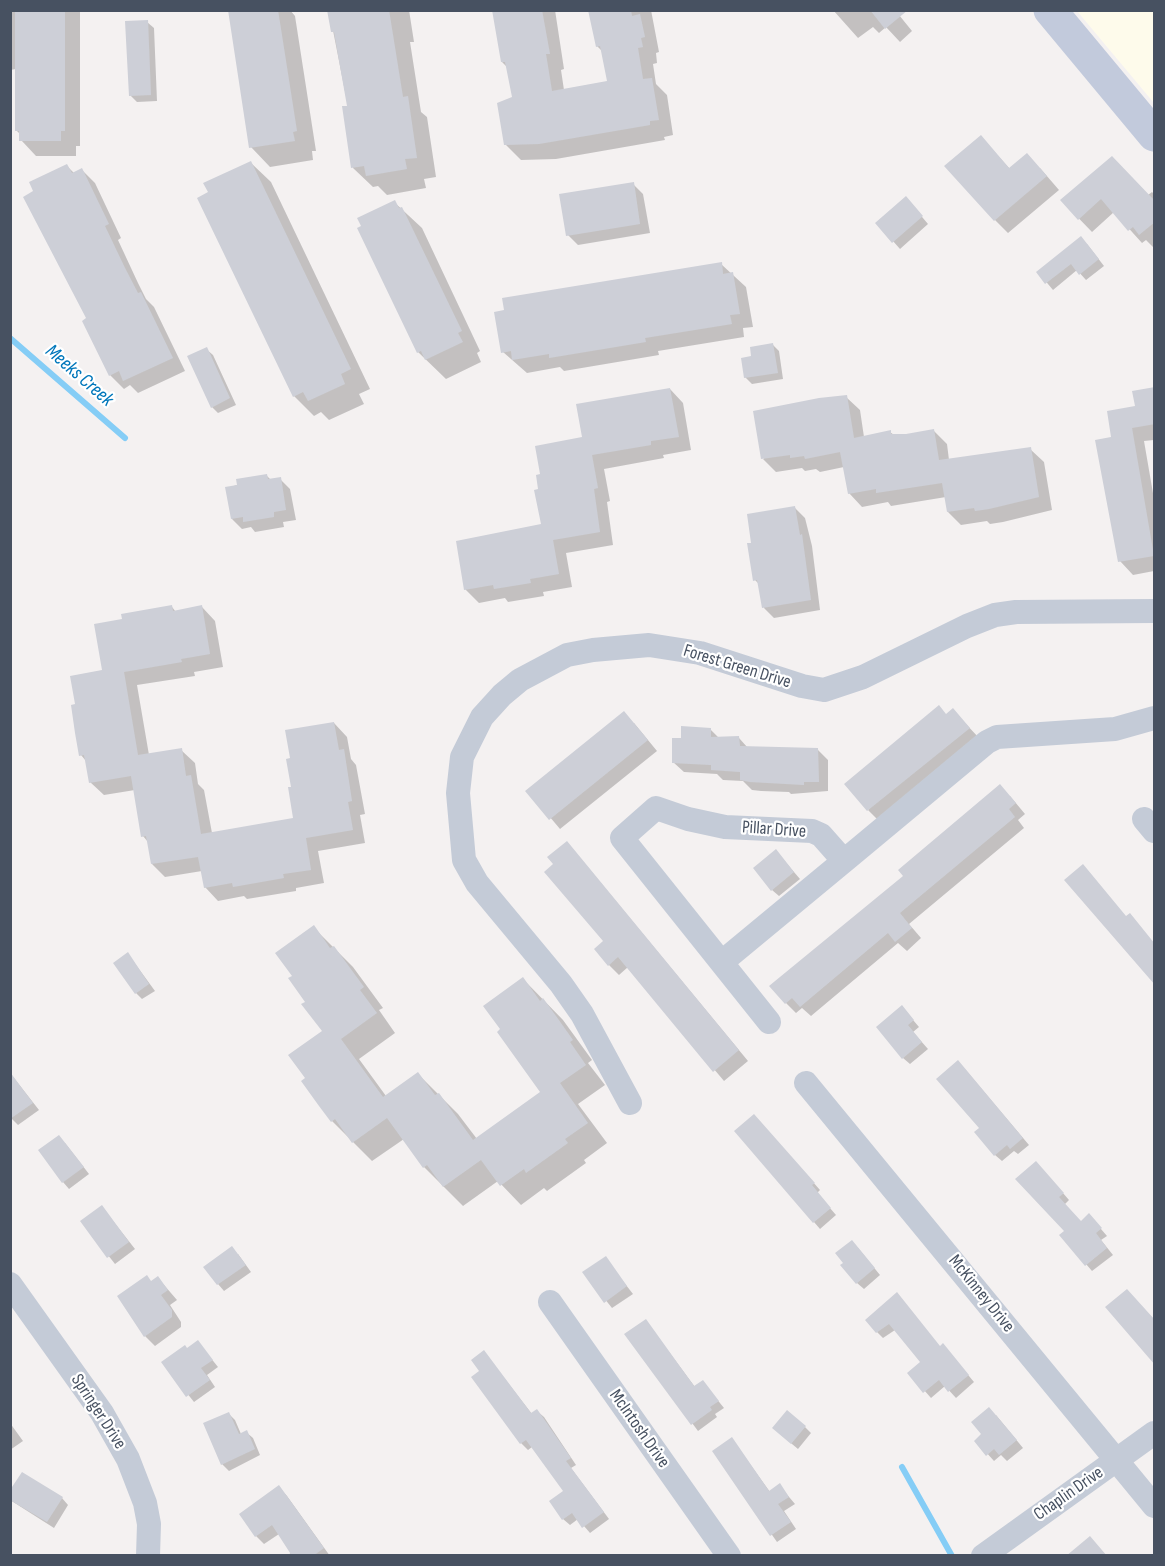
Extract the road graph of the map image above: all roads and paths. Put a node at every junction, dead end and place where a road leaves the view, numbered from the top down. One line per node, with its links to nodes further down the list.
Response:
1 (1050, 10): 2 (main road)
2 (1155, 135)
3 (1155, 611): 9 (street, Forest Green Drive)
4 (1155, 718): 5 (street)
5 (844, 861): 6 (street); 6 (street, Pillar Drive)
6 (722, 962): 7 (street, Pillar Drive)
7 (770, 1022)
8 (806, 1083): 13 (street, McKinney Drive)
9 (630, 1103)
10 (10, 1284): 15 (street, Springer Drive)
11 (550, 1302): 16 (street, McIntosh Drive)
12 (1155, 1433): 13 (street, Chaplin Drive)
13 (1117, 1460): 14 (street, McKinney Drive); 17 (street, Chaplin Drive)
14 (1155, 1506)
15 (148, 1556)
16 (729, 1556)
17 (983, 1556)

